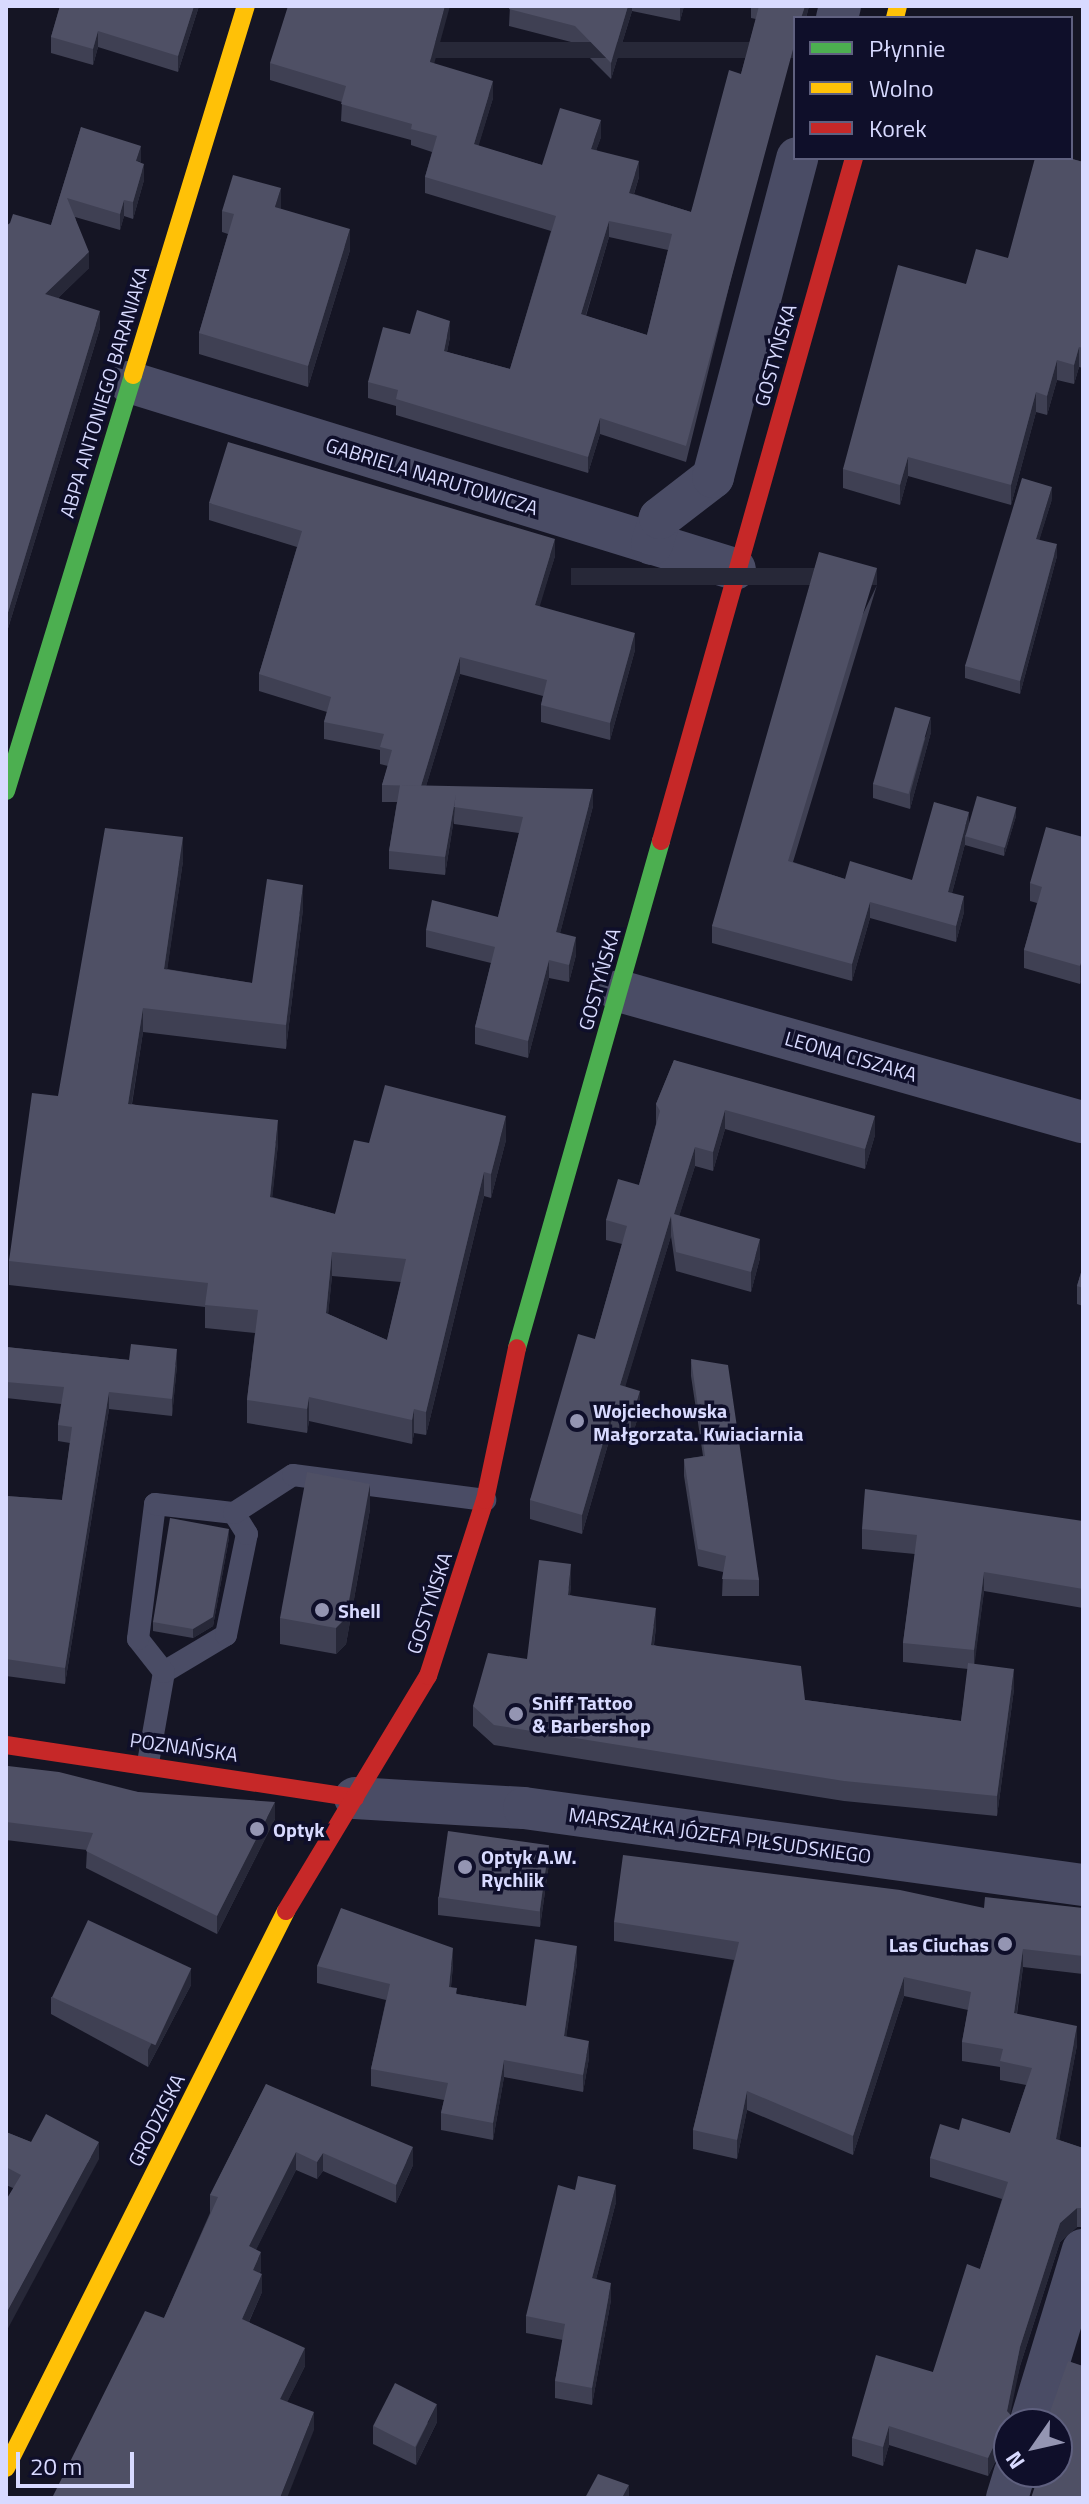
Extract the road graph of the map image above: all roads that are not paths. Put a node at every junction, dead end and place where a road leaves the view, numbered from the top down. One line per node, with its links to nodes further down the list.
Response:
1 (246, 6): 4 (main road, ABPA ANTONIEGO BARANIAKA)
2 (796, 160): 5 (street)
3 (853, 160): 6 (main road, GOSTYŃSKA)
4 (129, 382): 5 (street, GABRIELA NARUTOWICZA); 7 (main road, ABPA ANTONIEGO BARANIAKA)
5 (652, 544): 6 (street, GABRIELA NARUTOWICZA)
6 (735, 569): 8 (main road, GOSTYŃSKA)
7 (6, 791)
8 (619, 991): 9 (street, LEONA CISZAKA); 10 (main road, GOSTYŃSKA)
9 (1083, 1122)
10 (485, 1500): 11 (lane); 15 (main road, GOSTYŃSKA)
11 (234, 1513): 12 (lane); 12 (lane)
12 (164, 1672): 14 (lane)
13 (6, 1745): 14 (main road, POZNAŃSKA)
14 (148, 1763): 15 (main road, POZNAŃSKA)
15 (355, 1798): 16 (street, MARSZAŁKA JÓZEFA PIŁSUDSKIEGO); 19 (main road, GRODZISKA)
16 (1083, 1885)
17 (1083, 2250): 18 (street)
18 (1035, 2408)
19 (6, 2468)

